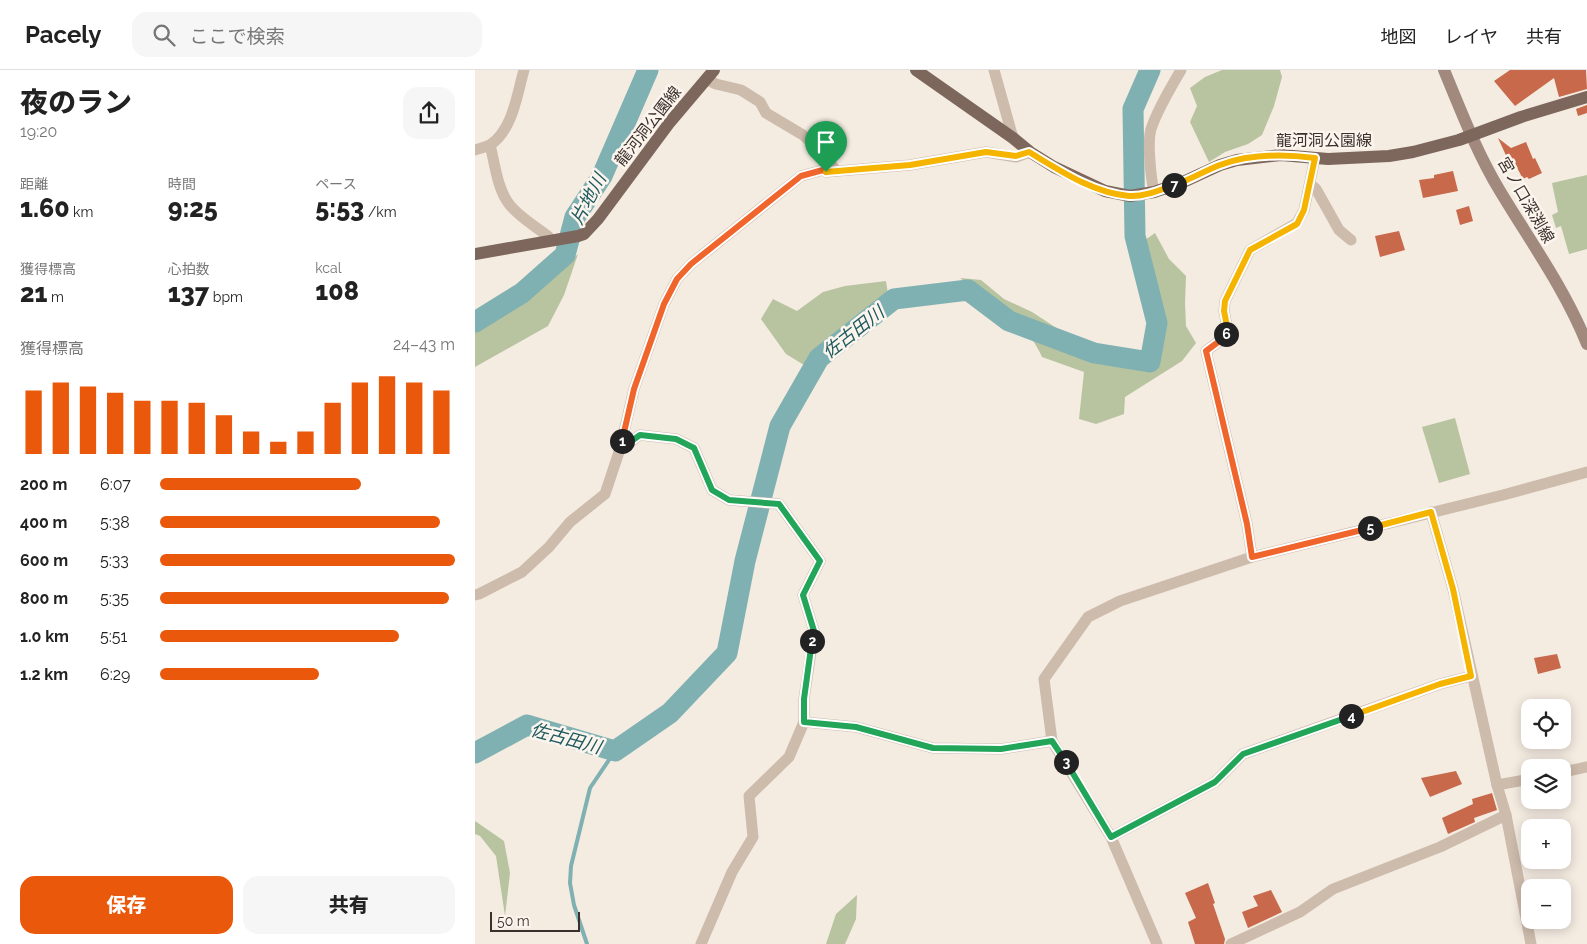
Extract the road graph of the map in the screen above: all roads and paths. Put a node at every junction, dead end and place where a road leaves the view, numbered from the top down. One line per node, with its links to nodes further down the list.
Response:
1 (524, 70): 10 (street)
2 (916, 70): 9 (main road, 龍河洞公園線)
3 (994, 70): 9 (street)
4 (1181, 70): 16 (street)
5 (1444, 70): 8 (main road, 宮ノ口深渕線)
6 (710, 74): 14 (street); 18 (main road, 龍河洞公園線)
7 (1587, 97): 8 (main road, 龍河洞公園線)
8 (1472, 135): 13 (main road, 龍河洞公園線); 20 (main road, 宮ノ口深渕線)
9 (1013, 138): 12 (main road, 龍河洞公園線)
10 (490, 145): 11 (street); 18 (street)
11 (475, 150)
12 (1029, 152): 14 (street); 16 (main road, 龍河洞公園線)
13 (1315, 158): 15 (street); 16 (main road, 龍河洞公園線)
14 (836, 171): 21 (street)
15 (1310, 184): 17 (street); 24 (street)
16 (1150, 193)
17 (1351, 240)
18 (553, 241): 19 (main road, 龍河洞公園線)
19 (475, 254)
20 (1587, 344)
21 (620, 449): 25 (street); 27 (street)
22 (1587, 472): 23 (street)
23 (1431, 512): 24 (street); 26 (street)
24 (1252, 557): 28 (street)
25 (475, 595)
26 (1471, 676): 32 (street); 34 (street)
27 (804, 722): 28 (street); 35 (street)
28 (1052, 741): 34 (street)
29 (1587, 767): 30 (street)
30 (1571, 770)
31 (1521, 781): 32 (street)
32 (1497, 785): 33 (street)
33 (1506, 815): 37 (street); 38 (street)
34 (1111, 837): 36 (street)
35 (701, 944)
36 (1157, 944)
37 (1231, 944)
38 (1531, 944)

